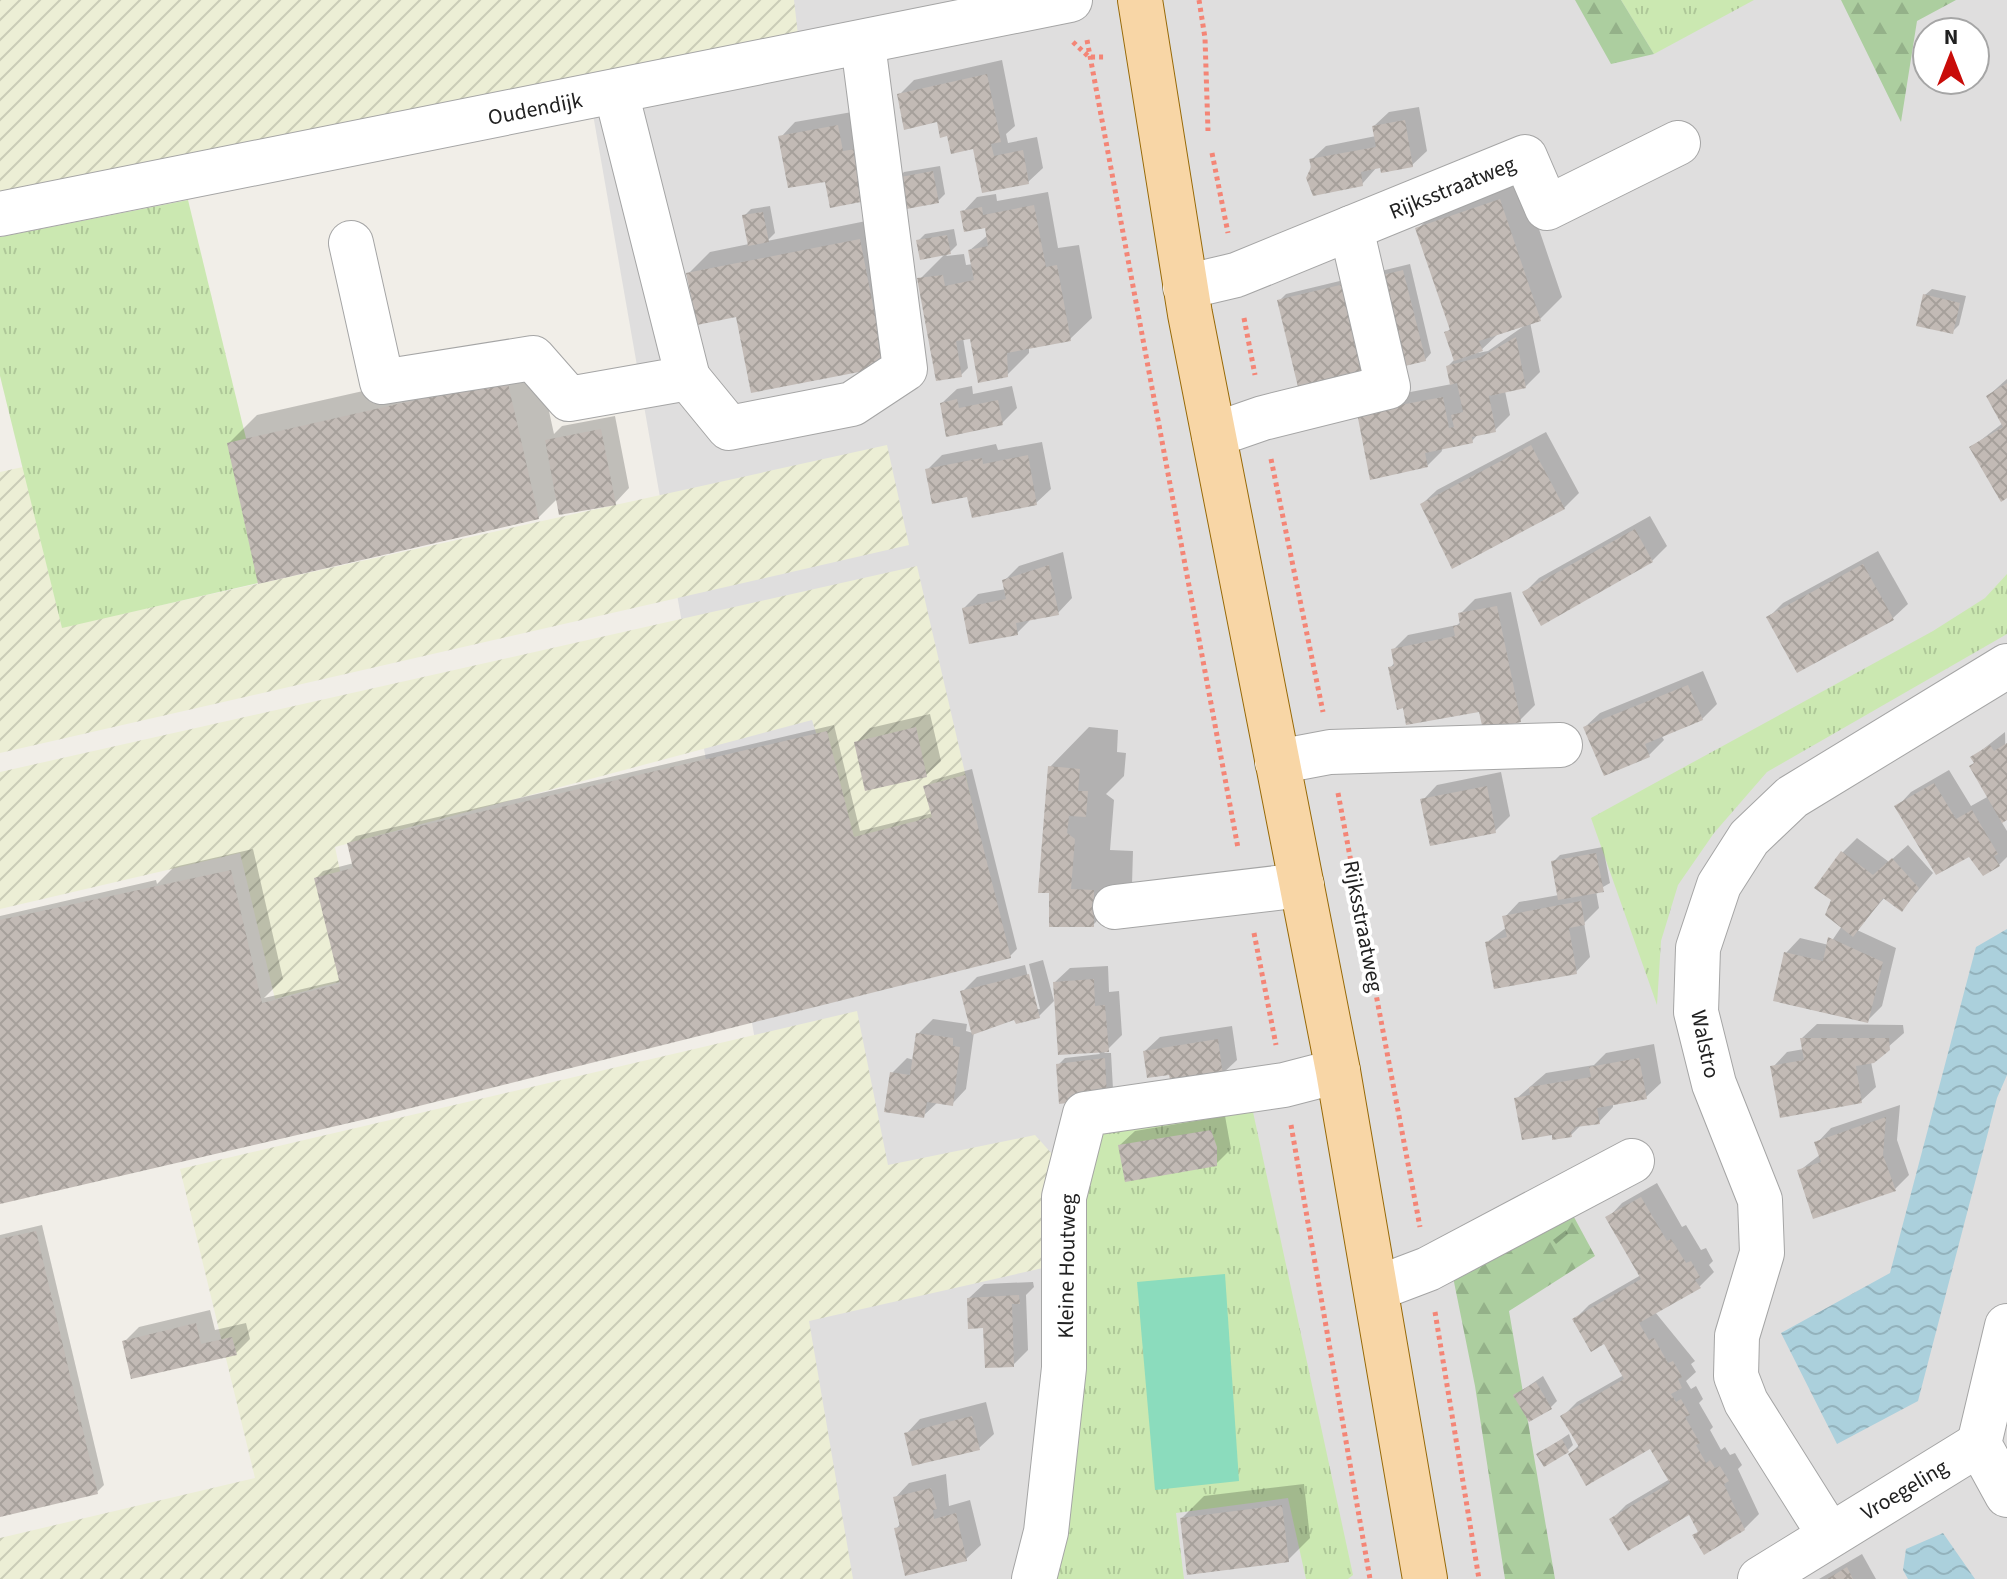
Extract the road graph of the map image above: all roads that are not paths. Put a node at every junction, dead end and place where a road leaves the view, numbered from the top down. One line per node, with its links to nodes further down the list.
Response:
1 (1140, 0): 9 (main road)
2 (1077, 14): 3 (street, Oudendijk)
3 (863, 44): 4 (street, Oudendijk); 10 (street)
4 (616, 92): 6 (street, Oudendijk); 10 (street)
5 (1678, 143): 7 (street, Rijksstraatweg)
6 (0, 214)
7 (1351, 228): 9 (street, Rijksstraatweg); 11 (street)
8 (351, 243): 10 (street)
9 (1185, 287): 11 (main road)
10 (688, 378)
11 (1214, 435): 14 (main road)
12 (2007, 666): 23 (street, Walstro)
13 (1560, 745): 14 (street)
14 (1277, 762): 15 (main road)
15 (1302, 885): 16 (street); 17 (main road)
16 (1115, 907)
17 (1338, 1071): 19 (main road); 25 (street, Kleine Houtweg)
18 (1632, 1161): 19 (street)
19 (1378, 1288): 24 (main road)
20 (2007, 1326): 21 (street)
21 (1979, 1444): 22 (street); 23 (street, Vroegeling)
22 (2007, 1495)
23 (1829, 1534): 26 (street, Vroegeling)
24 (1420, 1577)
25 (1034, 1579)
26 (1760, 1579)

